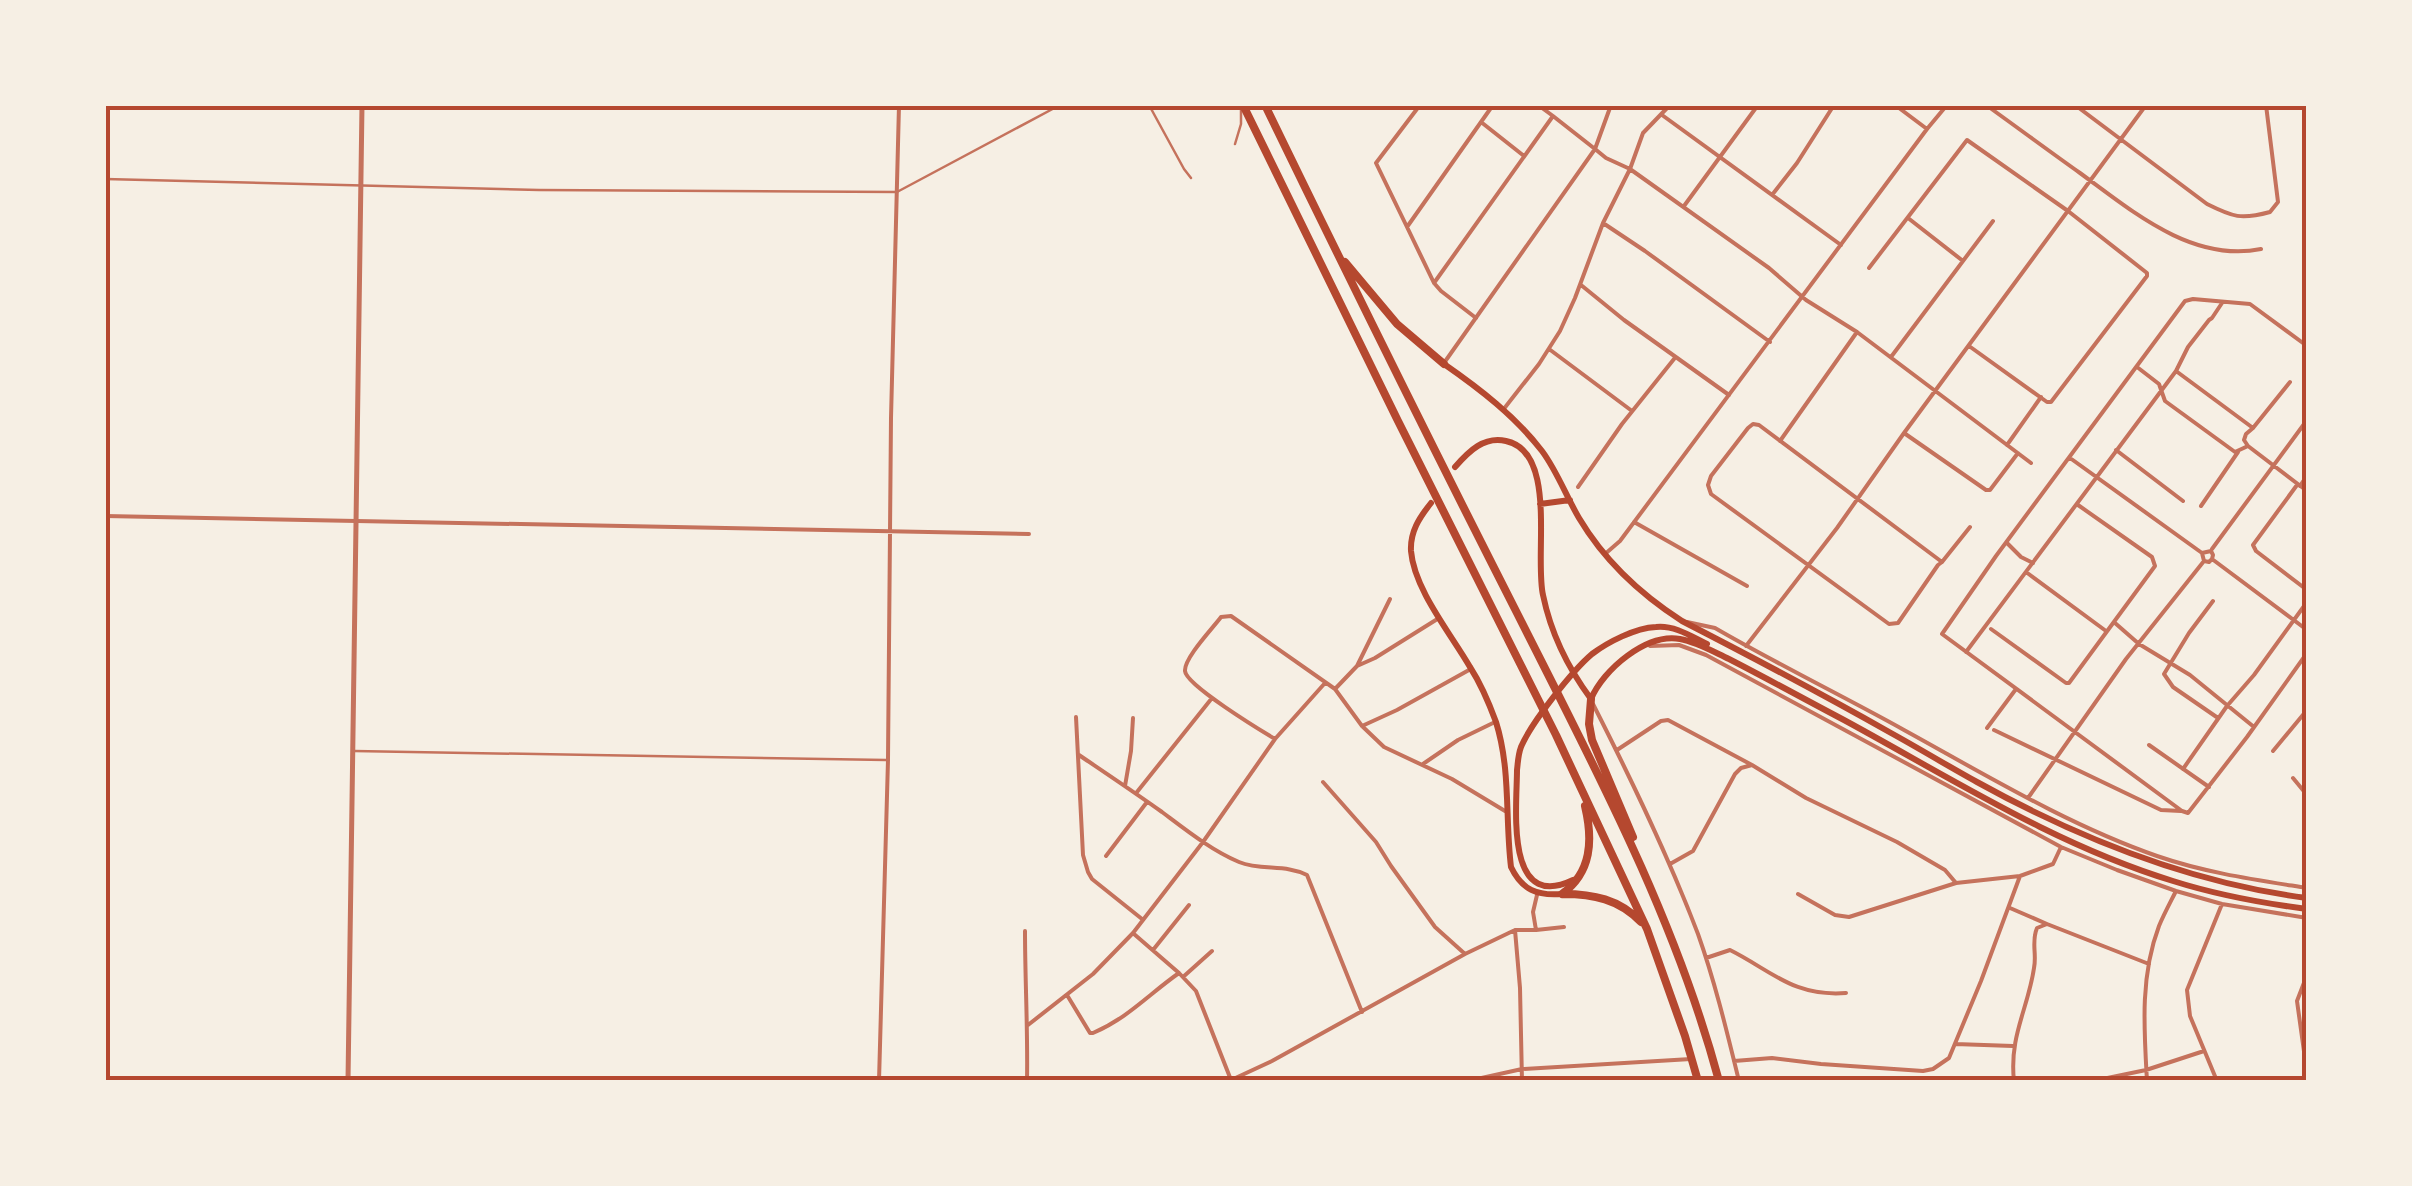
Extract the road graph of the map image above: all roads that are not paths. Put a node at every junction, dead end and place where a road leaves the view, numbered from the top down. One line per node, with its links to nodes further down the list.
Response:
1 (362, 105): 33 (street)
2 (899, 105): 34 (street)
3 (1060, 105): 34 (lane)
4 (1149, 105): 30 (lane)
5 (1242, 105): 25 (lane); 157 (highway)
6 (1265, 105): 42 (highway)
7 (1420, 105): 41 (street)
8 (1493, 105): 22 (street)
9 (1538, 105): 21 (street)
10 (1611, 105): 26 (street)
11 (1670, 105): 20 (street)
12 (1758, 105): 28 (street)
13 (1834, 105): 35 (street)
14 (1895, 105): 23 (street)
15 (1948, 105): 23 (street)
16 (1986, 105): 32 (street)
17 (2074, 105): 24 (street)
18 (2146, 105): 24 (street)
19 (2266, 105): 24 (street)
20 (1661, 114): 28 (street); 29 (street)
21 (1553, 116): 26 (street); 27 (street)
22 (1481, 122): 27 (street); 41 (street)
23 (1927, 129): 43 (street)
24 (2121, 139): 32 (street)
25 (1235, 144)
26 (1595, 150): 29 (street); 51 (street)
27 (1524, 156): 47 (street)
28 (1720, 158): 35 (street); 36 (street)
29 (1630, 169): 36 (street); 40 (street)
30 (1190, 178)
31 (105, 179): 33 (lane)
32 (2091, 181): 37 (street); 44 (street)
33 (362, 184): 34 (lane); 95 (street)
34 (897, 192): 98 (street)
35 (1772, 195): 43 (street)
36 (1684, 207): 49 (street)
37 (2068, 212): 38 (street); 54 (street); 66 (street)
38 (1907, 217): 45 (street); 46 (street)
39 (1993, 221): 45 (street)
40 (1603, 224): 48 (street); 53 (street)
41 (1407, 227): 47 (street)
42 (1328, 238): 59 (highway); 173 (highway)
43 (1841, 245): 49 (street)
44 (2260, 249)
45 (1964, 261): 58 (street)
46 (1870, 268)
47 (1434, 284): 51 (street)
48 (1580, 284): 56 (street); 57 (street)
49 (1803, 297): 52 (street); 53 (street)
50 (2224, 301): 55 (street); 60 (street); 61 (street)
51 (1476, 318): 59 (street)
52 (1857, 332): 58 (street); 72 (street)
53 (1770, 342): 65 (street)
54 (1969, 346): 63 (street); 66 (street)
55 (2307, 346)
56 (1549, 348): 67 (street); 68 (street)
57 (1676, 357): 65 (street); 68 (street)
58 (1892, 358): 63 (street)
59 (1444, 364): 67 (main road)
60 (2137, 367): 64 (street); 78 (street)
61 (2176, 371): 64 (street); 70 (street)
62 (2290, 382): 70 (street)
63 (1936, 390): 71 (street); 73 (street)
64 (2160, 392): 75 (street); 76 (street)
65 (1729, 396): 96 (street)
66 (2041, 397): 73 (street)
67 (1503, 410): 88 (main road)
68 (1632, 411): 85 (street)
69 (2307, 420): 80 (street)
70 (2253, 428): 74 (street)
71 (1904, 433): 77 (street); 87 (street)
72 (1780, 441): 87 (street); 108 (street)
73 (2007, 445): 77 (street)
74 (2248, 446): 76 (street); 80 (street)
75 (2116, 450): 83 (street); 89 (street)
76 (2238, 452): 93 (street)
77 (2018, 454): 79 (street)
78 (2070, 458): 83 (street); 100 (street)
79 (2032, 463)
80 (2274, 466): 84 (street); 101 (street)
81 (1454, 467): 91 (main road)
82 (2307, 476): 84 (street)
83 (2096, 477): 92 (street); 102 (street)
84 (2299, 485): 86 (street); 111 (street)
85 (1578, 487)
86 (2307, 491)
87 (1858, 499): 106 (street); 108 (street)
88 (1570, 500): 91 (main road); 103 (main road)
89 (2183, 501)
90 (1430, 503): 115 (main road)
91 (1540, 504): 135 (main road)
92 (2076, 504): 107 (street); 118 (street)
93 (2202, 506)
94 (105, 516): 95 (street)
95 (356, 520): 98 (street); 149 (street)
96 (1634, 522): 103 (street); 110 (street)
97 (1970, 527): 106 (street)
98 (890, 530): 99 (street); 154 (street)
99 (1029, 534)
100 (2007, 544): 107 (street); 125 (street)
101 (2210, 551): 102 (street); 104 (street)
102 (2202, 553): 105 (street)
103 (1605, 554): 117 (main road)
104 (2212, 560): 105 (street); 116 (street)
105 (2204, 561): 122 (street)
106 (1942, 562): 108 (street)
107 (2033, 563): 109 (street)
108 (1809, 566): 124 (street)
109 (2026, 572): 121 (street); 125 (street)
110 (1747, 586)
111 (2307, 590)
112 (1390, 599): 128 (street)
113 (2213, 601): 127 (street)
114 (2307, 602): 116 (street)
115 (1440, 617): 128 (street); 129 (main road)
116 (2293, 620): 120 (street); 136 (street)
117 (1682, 621): 124 (street); 182 (main road)
118 (2114, 622): 121 (street); 122 (street)
119 (1991, 629): 121 (street)
120 (2307, 630)
121 (2106, 631)
122 (2138, 644): 127 (street); 146 (street)
123 (1646, 646): 130 (main road); 135 (main road); 170 (street)
124 (1746, 646): 165 (street)
125 (1966, 652): 133 (street)
126 (2307, 653): 143 (street)
127 (2169, 662): 136 (street); 140 (street)
128 (1357, 666): 132 (street)
129 (1471, 668): 141 (main road); 142 (street)
130 (1746, 668): 175 (main road); 186 (main road)
131 (1325, 682): 132 (street); 134 (street); 147 (street)
132 (1335, 689): 142 (street)
133 (2016, 689): 144 (street); 146 (street)
134 (1212, 698): 147 (street); 163 (street)
135 (1591, 700): 150 (street); 173 (highway)
136 (2226, 706): 140 (street); 143 (street)
137 (2306, 708): 151 (street)
138 (1076, 716): 152 (street)
139 (1133, 718): 161 (street)
140 (2218, 718): 158 (street)
141 (1495, 722): 155 (street); 168 (main road)
142 (1362, 726): 155 (street)
143 (2254, 727): 162 (street)
144 (1987, 728)
145 (1994, 730): 153 (street)
146 (2073, 732): 153 (street); 167 (street)
147 (1275, 740): 169 (street)
148 (2148, 745): 158 (street)
149 (354, 750): 154 (lane); 216 (street)
150 (1617, 750): 156 (street); 172 (street)
151 (2274, 751)
152 (1079, 755): 161 (street); 188 (street)
153 (2054, 758): 165 (street); 167 (street)
154 (888, 760): 217 (street)
155 (1423, 764): 168 (street)
156 (1752, 764): 172 (street); 176 (street)
157 (1572, 769): 175 (highway); 191 (highway)
158 (2183, 769): 162 (street)
159 (2293, 778): 164 (street)
160 (1323, 782): 198 (street)
161 (1125, 786): 163 (street)
162 (2209, 787): 167 (street)
163 (1136, 793): 166 (street)
164 (2307, 794)
165 (2028, 798): 177 (street)
166 (1148, 802): 169 (street); 171 (street)
167 (2182, 811)
168 (1508, 813): 179 (main road)
169 (1203, 842): 188 (street); 205 (street)
170 (2060, 847): 174 (street); 178 (street)
171 (1106, 856)
172 (1670, 864): 199 (street)
173 (1643, 870): 222 (highway)
174 (2020, 876): 176 (street); 185 (street)
175 (1579, 878): 180 (highway)
176 (1956, 883): 181 (street)
177 (2307, 888)
178 (2176, 891): 183 (street); 200 (street)
179 (1537, 894): 180 (main road); 193 (street)
180 (1562, 894): 191 (highway)
181 (1798, 894)
182 (2307, 898)
183 (2222, 904): 187 (street); 209 (street)
184 (1189, 905): 196 (street)
185 (2010, 908): 189 (street); 207 (street)
186 (2307, 909)
187 (2307, 918)
188 (1142, 919): 195 (street)
189 (2047, 924): 200 (street); 208 (street)
190 (1564, 926): 193 (street)
191 (1647, 929): 210 (highway)
192 (1515, 930): 193 (street); 198 (street); 212 (street)
193 (1536, 930)
194 (1025, 931): 206 (street)
195 (1133, 933): 196 (street); 204 (street)
196 (1153, 950): 201 (street)
197 (1212, 951): 201 (street)
198 (1465, 954): 205 (street)
199 (1706, 958): 203 (street); 211 (street)
200 (2149, 964): 213 (street)
201 (1181, 975): 204 (street); 215 (street)
202 (2307, 975): 214 (street)
203 (1846, 994)
204 (1067, 995): 206 (street)
205 (1362, 1012): 215 (street)
206 (1028, 1025): 218 (street)
207 (1955, 1044): 208 (street); 211 (street)
208 (2013, 1046): 224 (street)
209 (2204, 1051): 213 (street); 227 (street)
210 (1693, 1059): 212 (street); 221 (highway)
211 (1734, 1061): 223 (street)
212 (1522, 1069): 219 (street); 220 (street)
213 (2146, 1070): 225 (street); 226 (street)
214 (2307, 1073)
215 (1230, 1080)
216 (348, 1081)
217 (879, 1081)
218 (1026, 1081)
219 (1468, 1081)
220 (1522, 1081)
221 (1698, 1081)
222 (1719, 1081)
223 (1738, 1081)
224 (2014, 1081)
225 (2093, 1081)
226 (2146, 1081)
227 (2218, 1081)

